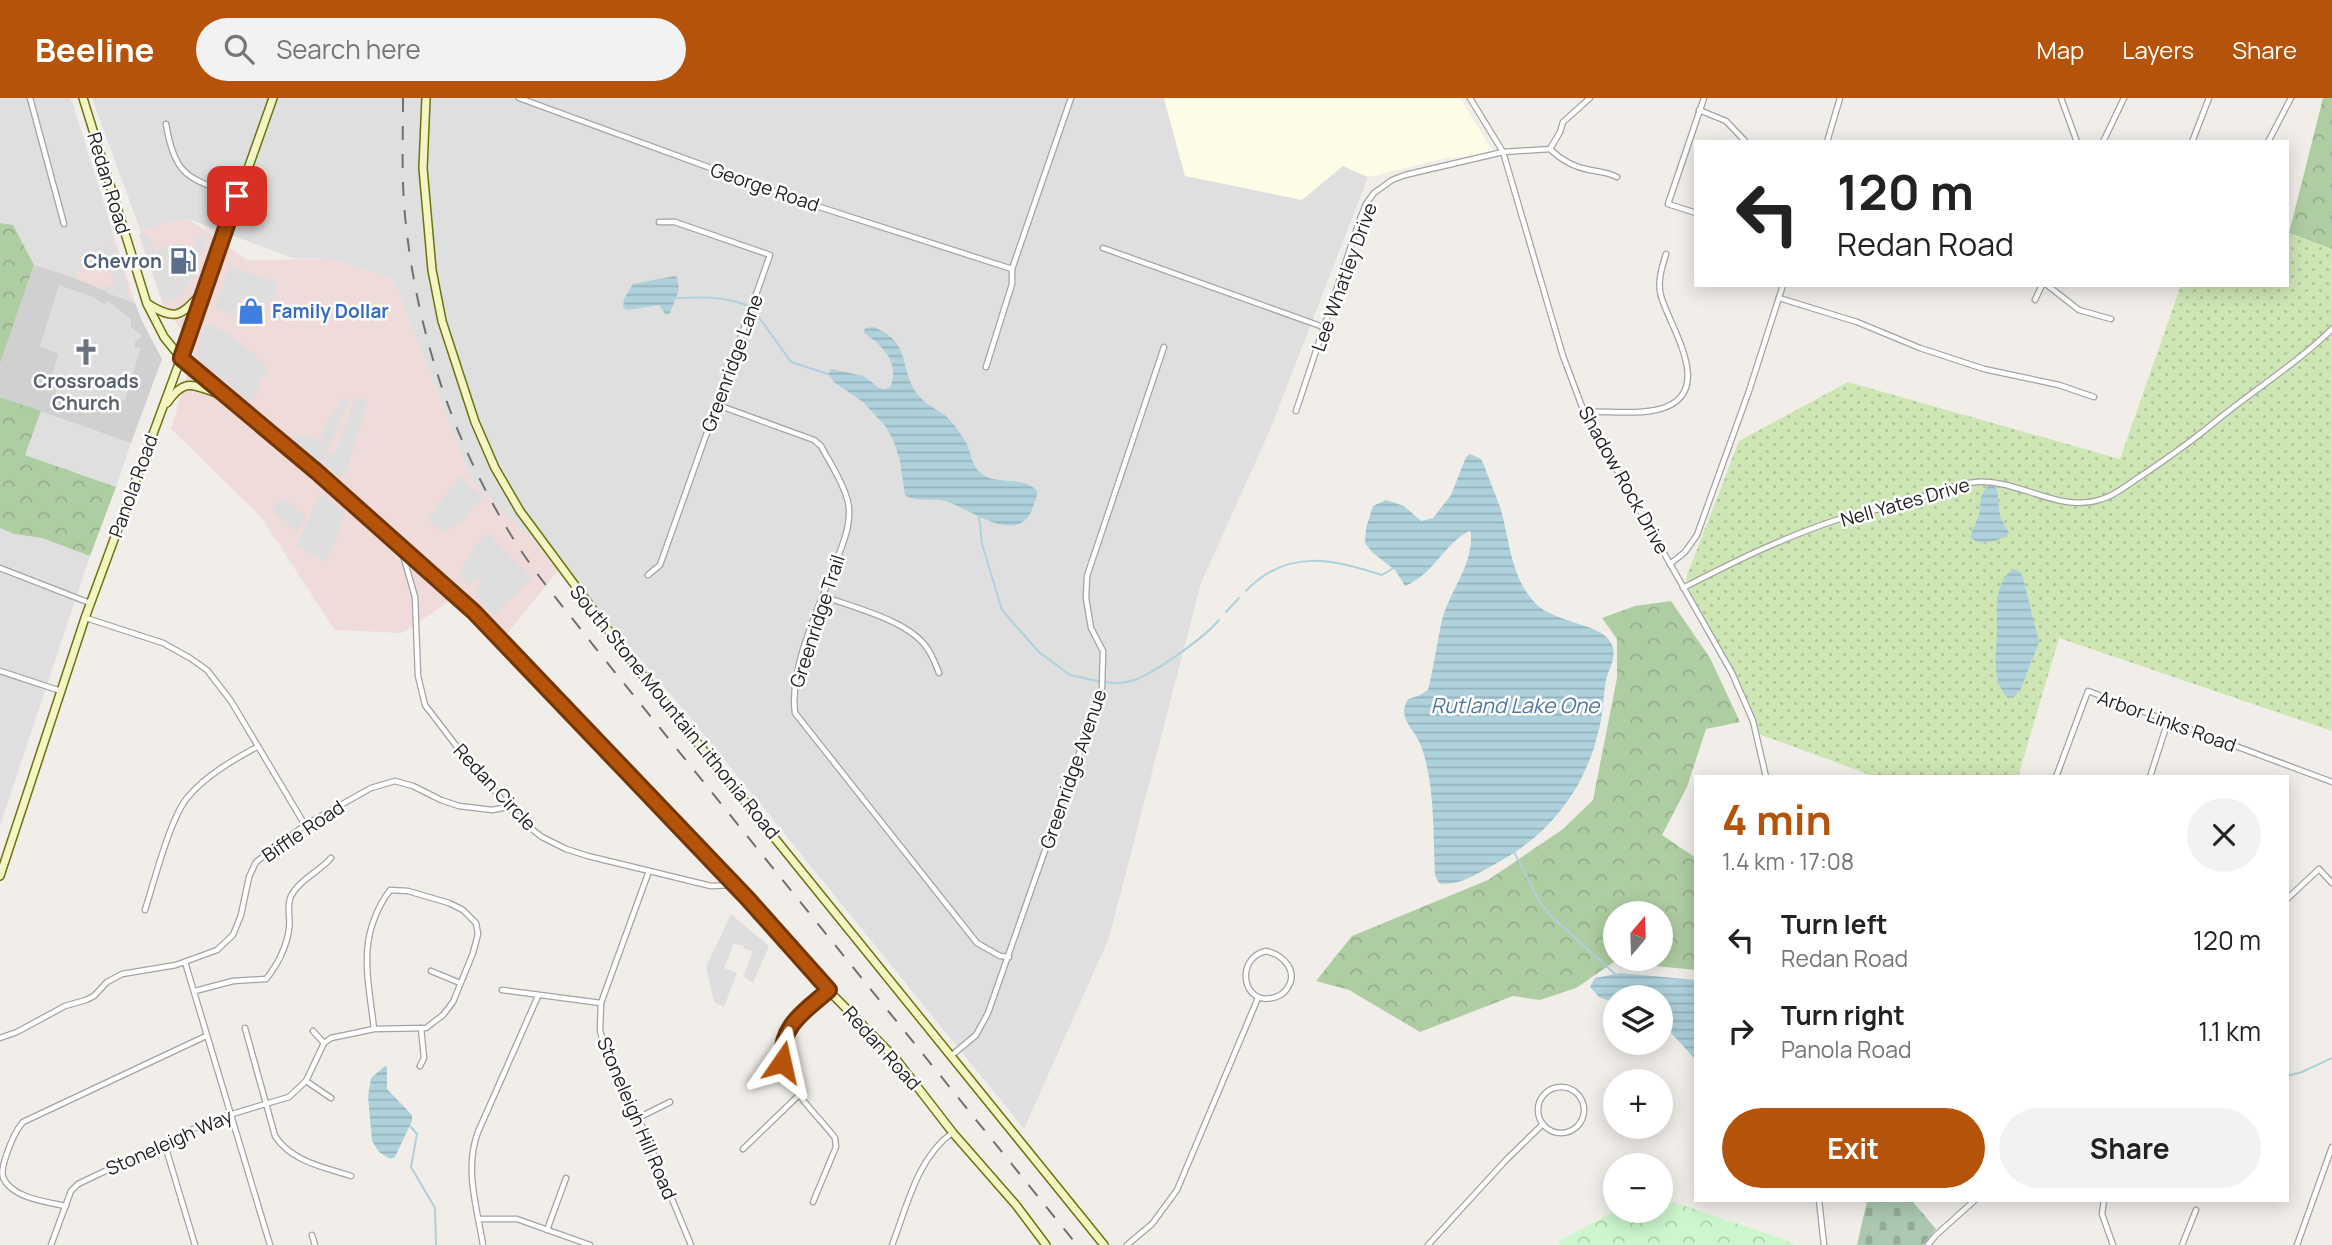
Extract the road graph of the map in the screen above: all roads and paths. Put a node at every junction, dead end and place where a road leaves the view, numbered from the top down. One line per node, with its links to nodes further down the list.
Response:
1 (30, 98): 29 (street)
2 (83, 98): 39 (main road, Redan Road)
3 (273, 98): 26 (main road, Panola Road)
4 (426, 98): 95 (main road, South Stone Mountain Lithonia Road)
5 (519, 98): 32 (street, George Road)
6 (1071, 98): 32 (street)
7 (1470, 98): 24 (street, Shadow Rock Drive)
8 (1590, 98): 23 (street)
9 (1704, 98): 15 (street)
10 (1840, 98): 18 (street)
11 (2061, 98): 19 (street)
12 (2124, 98): 20 (street)
13 (2208, 98): 21 (street)
14 (2291, 98): 22 (street)
15 (1699, 110): 17 (street); 27 (street)
16 (166, 124): 26 (street)
17 (1744, 140)
18 (1828, 140)
19 (2076, 140)
20 (2104, 140)
21 (2193, 140)
22 (2269, 140)
23 (1550, 149): 24 (street, Lee Whatley Drive); 25 (street)
24 (1503, 152): 41 (street, Lee Whatley Drive); 50 (street, Shadow Rock Drive)
25 (1617, 177)
26 (237, 196): 36 (main road, Panola Road)
27 (1694, 212)
28 (659, 222): 48 (street, Greenridge Lane)
29 (64, 224)
30 (1103, 248): 41 (street)
31 (1666, 254): 50 (street)
32 (1013, 269): 45 (street)
33 (1782, 287): 37 (street)
34 (2043, 287): 38 (street)
35 (2047, 287): 40 (street)
36 (205, 290): 39 (main road); 44 (main road, Panola Road)
37 (1779, 298): 47 (street); 53 (street)
38 (2035, 300)
39 (147, 304): 44 (main road, Redan Road)
40 (2112, 319)
41 (1326, 328): 49 (street, Lee Whatley Drive)
42 (2332, 328): 56 (street, Nell Yates Drive)
43 (1164, 347): 78 (street, Greenridge Avenue)
44 (181, 358): 46 (main road, Redan Road); 51 (main road, Panola Road)
45 (986, 367)
46 (223, 395): 51 (main road); 52 (main road, Redan Road)
47 (2094, 397)
48 (718, 405): 55 (street, Greenridge Lane); 57 (street, Greenridge Trail)
49 (1296, 411)
50 (1584, 412): 53 (street, Shadow Rock Drive)
51 (159, 415): 58 (main road, Panola Road)
52 (401, 548): 69 (street, Redan Circle); 75 (main road, Redan Road)
53 (1670, 564): 56 (street, Shadow Rock Drive)
54 (0, 568): 58 (street)
55 (648, 575)
56 (1683, 588): 65 (street, Shadow Rock Drive)
57 (823, 596): 61 (street); 78 (street, Greenridge Trail)
58 (90, 603): 59 (main road, Panola Road)
59 (85, 618): 62 (main road, Panola Road); 64 (street)
60 (0, 671): 62 (street)
61 (939, 673)
62 (61, 691): 73 (main road, Panola Road)
63 (2168, 721): 66 (street, Arbor Links Road); 67 (street); 68 (street, Arbor Links Road)
64 (257, 747): 70 (street); 77 (street)
65 (1766, 775)
66 (2057, 775)
67 (2151, 775)
68 (2332, 782)
69 (508, 807): 70 (street, Biffle Road); 72 (street, Redan Circle)
70 (305, 825): 79 (street, Biffle Road)
71 (331, 858): 84 (street)
72 (649, 871): 75 (street, Redan Circle); 87 (street, Stoneleigh Hill Road)
73 (0, 876)
74 (2332, 883): 76 (street)
75 (733, 885): 83 (main road, Redan Road)
76 (2289, 897)
77 (145, 910)
78 (1009, 957): 95 (street, Greenridge Avenue)
79 (185, 962): 84 (street); 93 (street, Biffle Road)
80 (431, 971): 81 (street)
81 (460, 983): 89 (street); 90 (street)
82 (502, 990): 85 (street)
83 (829, 990): 98 (street); 105 (main road, Redan Road)
84 (195, 991): 92 (street)
85 (538, 996): 87 (street); 117 (street)
86 (1258, 998): 86 (street); 130 (street)
87 (601, 1003): 103 (street, Stoneleigh Hill Road)
88 (246, 1028): 101 (street)
89 (421, 1028): 90 (street); 96 (street)
90 (374, 1029): 94 (street)
91 (313, 1031): 94 (street)
92 (206, 1036): 102 (street); 115 (street)
93 (0, 1038)
94 (324, 1042): 97 (street)
95 (950, 1057): 129 (main road, South Stone Mountain Lithonia Road)
96 (420, 1066)
97 (306, 1081): 99 (street); 101 (street, Stoneleigh Way)
98 (798, 1096): 108 (street); 111 (street)
99 (331, 1098)
100 (670, 1102): 103 (street)
101 (266, 1103): 102 (street, Stoneleigh Way); 109 (street)
102 (230, 1114): 106 (street, Stoneleigh Way); 122 (street)
103 (638, 1118): 126 (street, Stoneleigh Hill Road)
104 (1543, 1124): 104 (street); 131 (street)
105 (953, 1133): 127 (street); 128 (main road, Redan Road)
106 (164, 1142): 115 (street, Stoneleigh Way); 121 (street)
107 (2332, 1147): 136 (street)
108 (743, 1149)
109 (352, 1176)
110 (566, 1178): 118 (street)
111 (813, 1202)
112 (1819, 1202): 132 (street)
113 (1973, 1202): 133 (street)
114 (2104, 1202): 134 (street)
115 (66, 1206): 120 (street, Stoneleigh Way)
116 (2196, 1210): 135 (street)
117 (480, 1219): 118 (street); 124 (street)
118 (547, 1231): 125 (street)
119 (312, 1235): 123 (street)
120 (51, 1245)
121 (195, 1245)
122 (270, 1245)
123 (315, 1245)
124 (483, 1245)
125 (590, 1245)
126 (691, 1245)
127 (892, 1245)
128 (1046, 1245)
129 (1104, 1245)
130 (1127, 1245)
131 (1429, 1245)
132 (1824, 1245)
133 (1928, 1245)
134 (2113, 1245)
135 (2182, 1245)
136 (2297, 1245)

